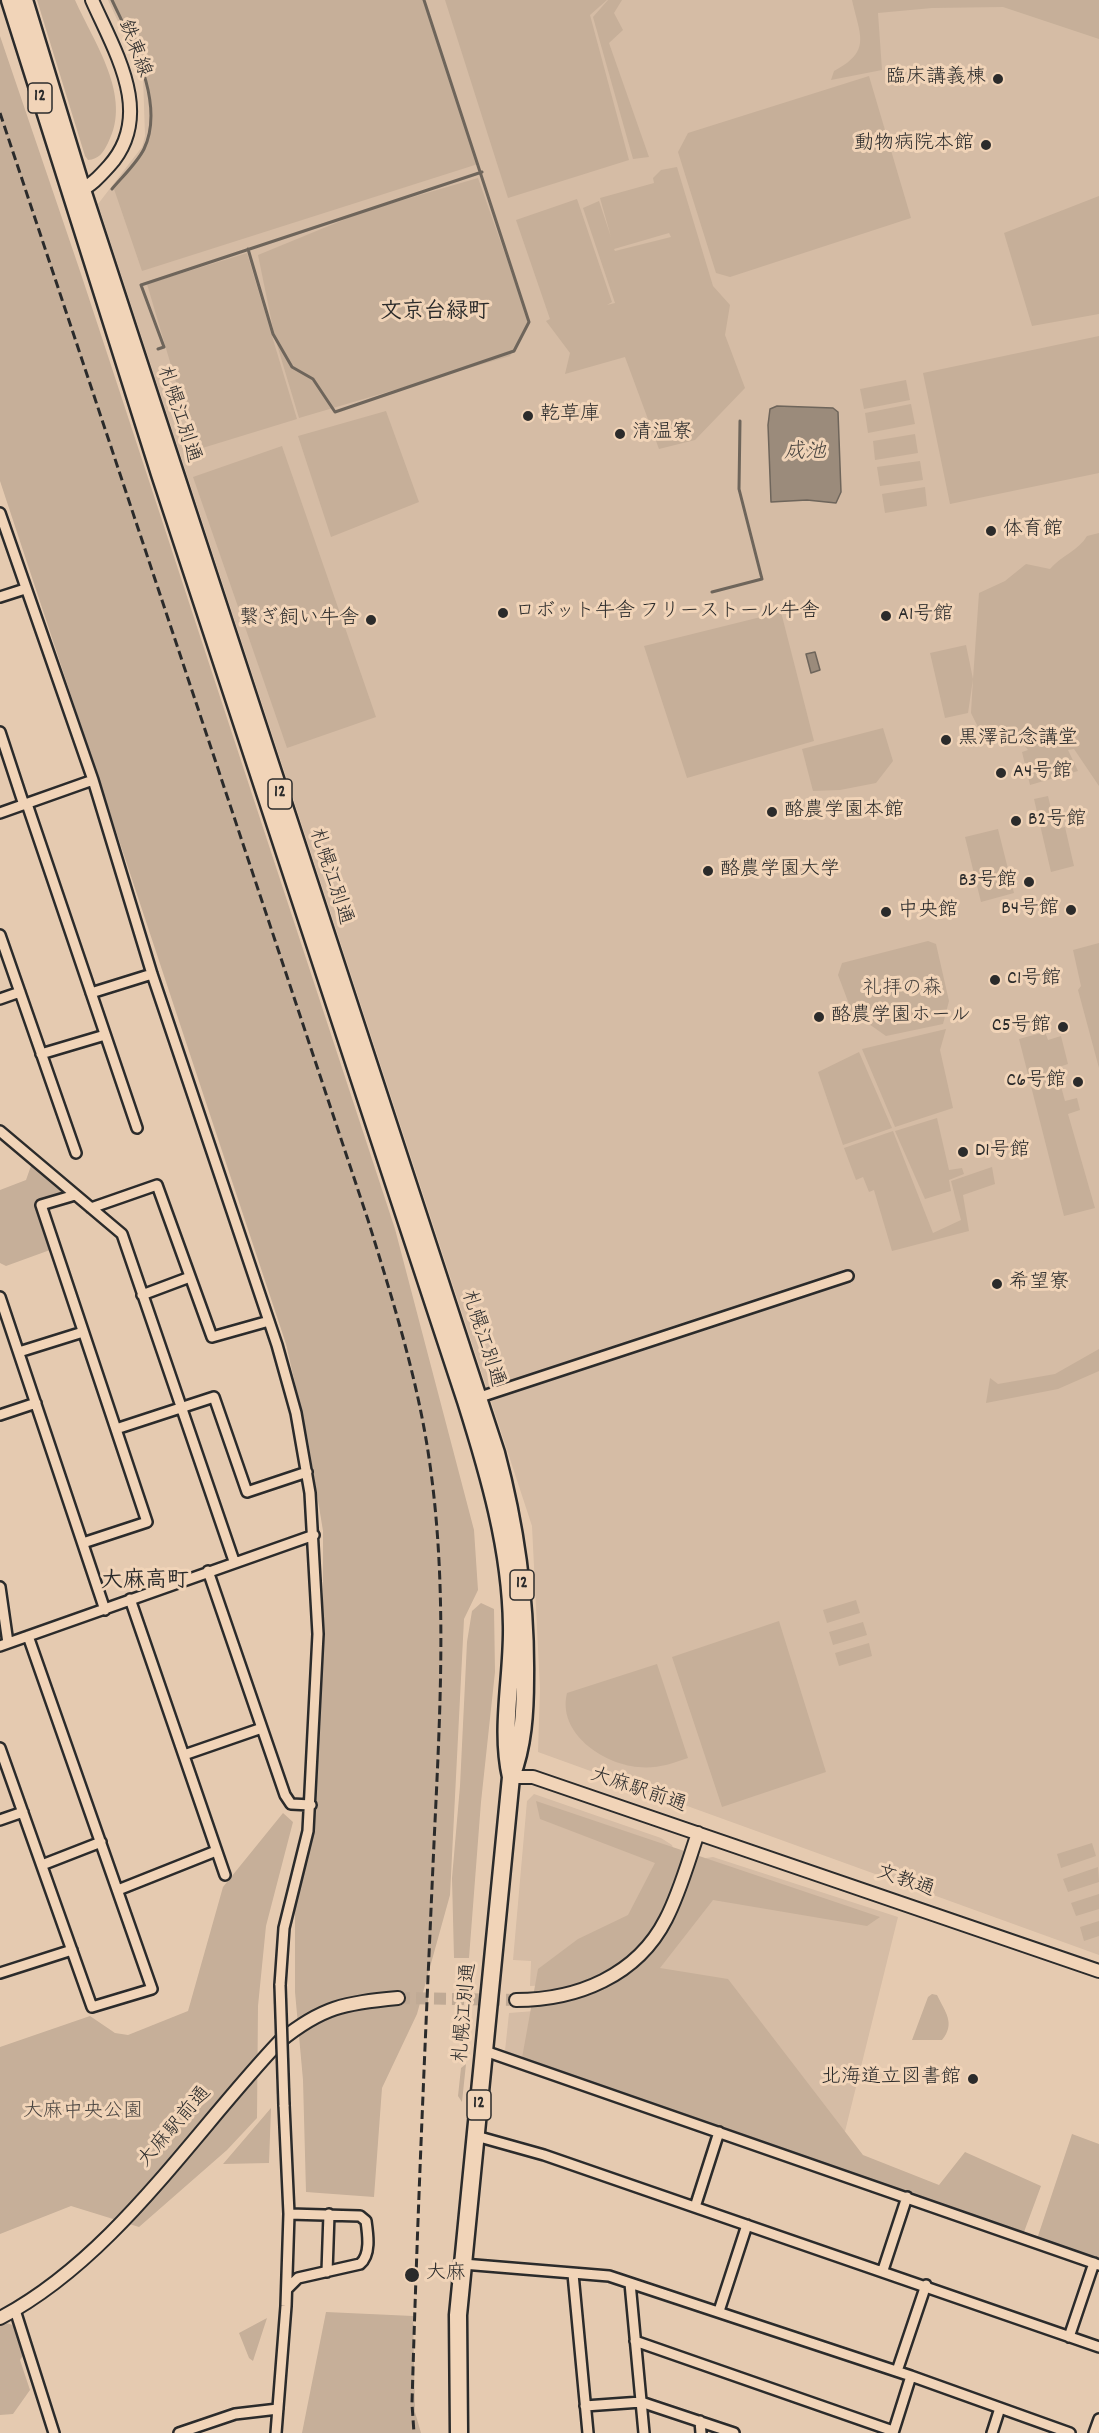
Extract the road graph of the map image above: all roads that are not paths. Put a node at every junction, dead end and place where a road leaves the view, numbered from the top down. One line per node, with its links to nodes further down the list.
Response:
1 (10, 0): 4 (highway, 札幌江別通 / 12)
2 (24, 0): 4 (highway, 札幌江別通 / 12)
3 (92, 0): 4 (street, 鉄東線)
4 (76, 193): 31 (highway, 札幌江別通 / 12)
5 (0, 513): 6 (street)
6 (25, 589): 7 (street); 9 (street)
7 (0, 597)
8 (0, 732): 10 (street)
9 (93, 780): 10 (street); 13 (street)
10 (25, 804): 11 (street); 15 (street)
11 (0, 813)
12 (0, 935): 14 (street)
13 (152, 974): 15 (street); 28 (street)
14 (20, 992): 16 (street); 18 (street)
15 (91, 993): 17 (street)
16 (0, 999)
17 (105, 1035): 18 (street); 19 (street)
18 (41, 1054): 21 (street)
19 (137, 1128)
20 (0, 1131): 22 (street)
21 (76, 1153)
22 (75, 1195): 23 (street); 29 (street)
23 (91, 1208): 25 (street); 26 (street)
24 (848, 1276): 31 (street)
25 (190, 1277): 26 (street); 28 (street)
26 (142, 1295): 33 (street)
27 (0, 1297): 30 (street)
28 (269, 1321): 36 (street)
29 (83, 1332): 30 (street); 35 (street)
30 (19, 1352): 32 (street)
31 (472, 1399): 49 (highway, 札幌江別通 / 12)
32 (36, 1403): 34 (street); 38 (street)
33 (180, 1408): 35 (street); 36 (street); 39 (street)
34 (0, 1414)
35 (116, 1429): 38 (street)
36 (307, 1472): 37 (street)
37 (314, 1534): 39 (street); 50 (street)
38 (83, 1543): 43 (street)
39 (234, 1561): 40 (street)
40 (208, 1571): 42 (street); 46 (street)
41 (0, 1587): 45 (street)
42 (130, 1599): 43 (street); 48 (street)
43 (105, 1610): 44 (street)
44 (28, 1636): 45 (street); 54 (street)
45 (4, 1645)
46 (262, 1728): 48 (street); 50 (street)
47 (0, 1748): 51 (street)
48 (184, 1755): 55 (street)
49 (511, 1777): 53 (street, 大麻駅前通); 64 (highway, 札幌江別通 / 12)
50 (311, 1805): 69 (street, bridge)
51 (23, 1812): 52 (street); 56 (street)
52 (0, 1820)
53 (698, 1833): 60 (street, 文教通); 63 (street, 大麻駅前通)
54 (101, 1842): 56 (street); 58 (street)
55 (216, 1851): 57 (street); 58 (street)
56 (42, 1864): 59 (street)
57 (225, 1875)
58 (118, 1890): 59 (street)
59 (72, 1950): 61 (street)
60 (1099, 1971)
61 (0, 1973)
62 (398, 1998): 80 (street, 大麻駅前通)
63 (516, 2000)
64 (485, 2051): 65 (street); 66 (highway, 札幌江別通 / 12)
65 (719, 2132): 67 (street); 68 (street)
66 (476, 2136): 68 (street); 72 (highway, 札幌江別通 / 12)
67 (907, 2197): 73 (street); 74 (street)
68 (694, 2207): 71 (street)
69 (289, 2214): 70 (street); 79 (street)
70 (329, 2214): 75 (street); 75 (street)
71 (747, 2225): 74 (street); 81 (street)
72 (463, 2264): 76 (street); 99 (highway, 札幌江別通 / 12)
73 (1096, 2264): 83 (street)
74 (883, 2270): 78 (street)
75 (327, 2272): 79 (street)
76 (573, 2274): 77 (street); 89 (street)
77 (630, 2283): 81 (street); 84 (street)
78 (926, 2286): 83 (street); 86 (street)
79 (287, 2289): 91 (street)
80 (15, 2310): 82 (street, 大麻駅前通); 96 (street)
81 (718, 2311): 86 (street)
82 (0, 2318)
83 (1069, 2337): 85 (street)
84 (635, 2341): 88 (street); 95 (street)
85 (1099, 2347)
86 (897, 2371): 87 (street)
87 (911, 2376): 90 (street); 95 (street)
88 (641, 2402): 89 (street); 93 (street); 101 (street)
89 (585, 2406): 100 (street)
90 (1000, 2408): 94 (street); 104 (street)
91 (278, 2409): 97 (street); 98 (street)
92 (1099, 2419): 106 (street)
93 (699, 2421): 102 (street); 103 (street)
94 (1043, 2428): 105 (street)
95 (893, 2432)
96 (54, 2433)
97 (179, 2433)
98 (276, 2433)
99 (459, 2433)
100 (588, 2433)
101 (645, 2433)
102 (701, 2433)
103 (734, 2433)
104 (992, 2433)
105 (1070, 2433)
106 (1094, 2433)

